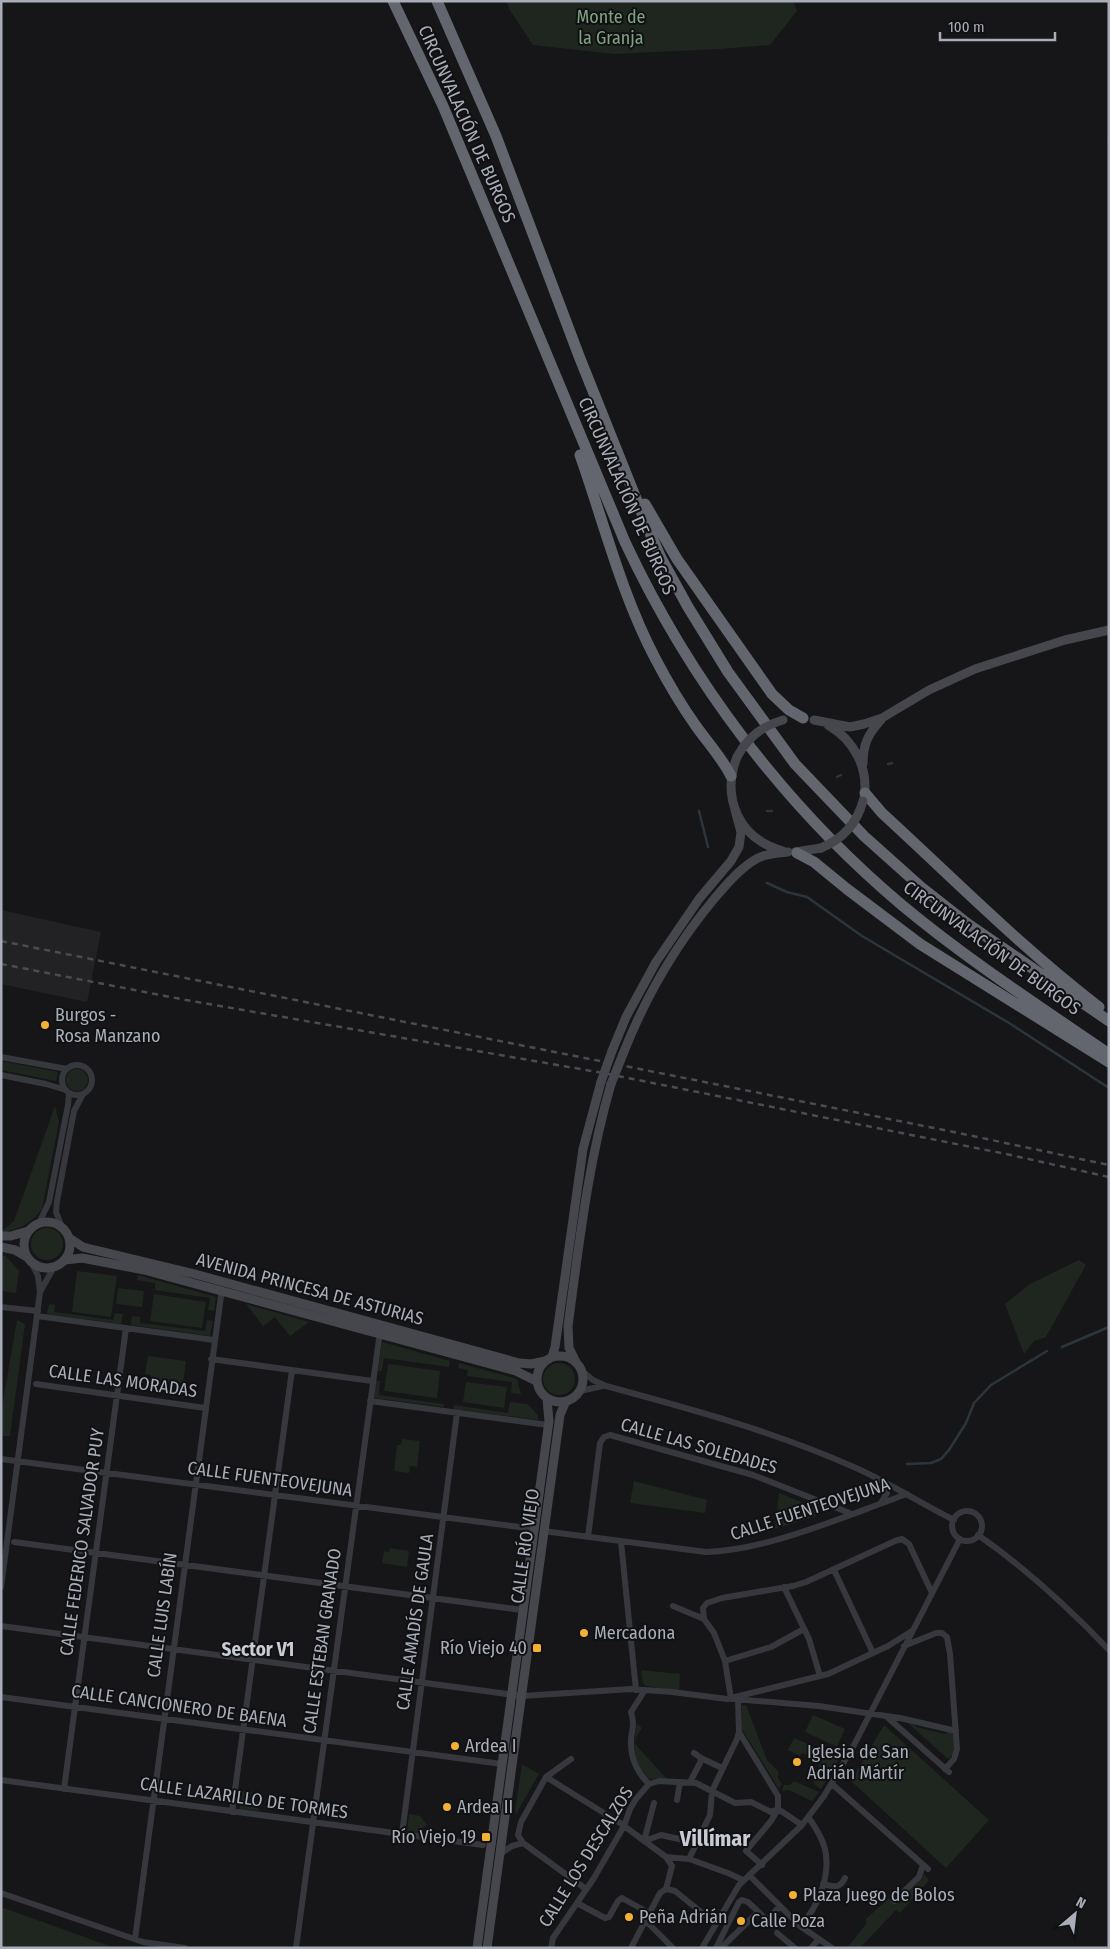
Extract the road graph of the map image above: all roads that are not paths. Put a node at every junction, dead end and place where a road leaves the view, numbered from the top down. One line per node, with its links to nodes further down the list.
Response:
1 (393, 1): 4 (highway, CIRCUNVALACIÓN DE BURGOS)
2 (437, 1): 3 (highway, CIRCUNVALACIÓN DE BURGOS)
3 (554, 288): 7 (highway); 14 (highway, CIRCUNVALACIÓN DE BURGOS)
4 (561, 391): 9 (highway); 15 (highway, CIRCUNVALACIÓN DE BURGOS)
5 (1109, 630): 6 (main road)
6 (882, 718): 7 (main road); 8 (main road)
7 (809, 719): 8 (main road); 9 (main road, bridge)
8 (863, 771): 10 (main road)
9 (731, 776): 11 (main road)
10 (864, 797): 12 (main road, bridge); 13 (highway)
11 (735, 810): 12 (main road); 39 (main road, bridge)
12 (792, 852): 17 (highway); 40 (main road, bridge)
13 (1109, 1014)
14 (1109, 1022)
15 (1109, 1054)
16 (1, 1057): 18 (street)
17 (1109, 1062)
18 (67, 1069): 20 (street); 21 (street)
19 (1, 1075): 20 (street)
20 (67, 1091): 21 (street); 22 (street)
21 (83, 1094): 23 (street)
22 (39, 1223): 23 (main road); 24 (main road)
23 (62, 1227): 26 (main road)
24 (28, 1231): 25 (main road); 28 (main road)
25 (1, 1236)
26 (69, 1238): 29 (main road); 39 (main road, AVENIDA PRINCESA DE ASTURIAS)
27 (1, 1247): 28 (main road)
28 (29, 1259): 30 (main road); 31 (street)
29 (65, 1260): 30 (main road); 44 (main road, AVENIDA PRINCESA DE ASTURIAS)
30 (54, 1267): 31 (street)
31 (40, 1292): 34 (street)
32 (221, 1296): 37 (street, CALLE LUIS LABÍN)
33 (1, 1307): 34 (street)
34 (38, 1313): 35 (street); 56 (street)
35 (126, 1328): 37 (street); 48 (street, CALLE FEDERICO SALVADOR PUY)
36 (378, 1339): 43 (street, CALLE ESTEBAN GRANADO)
37 (214, 1340): 38 (street, CALLE LUIS LABÍN)
38 (211, 1359): 41 (street); 52 (street, CALLE LUIS LABÍN)
39 (548, 1359): 40 (main road); 44 (main road)
40 (576, 1362): 42 (main road)
41 (292, 1370): 43 (street); 60 (street)
42 (581, 1370): 46 (street); 47 (main road)
43 (372, 1380): 50 (street, CALLE ESTEBAN GRANADO)
44 (536, 1380): 49 (main road)
45 (36, 1384): 48 (street, CALLE LAS MORADAS)
46 (606, 1386): 47 (street); 58 (street)
47 (580, 1391): 51 (main road)
48 (117, 1396): 52 (street, CALLE LAS MORADAS); 57 (street, CALLE FEDERICO SALVADOR PUY)
49 (547, 1399): 51 (main road); 54 (main road, CALLE RÍO VIEJO)
50 (370, 1401): 53 (street); 63 (street, CALLE ESTEBAN GRANADO)
51 (566, 1402): 67 (main road, CALLE RÍO VIEJO)
52 (205, 1408): 59 (street, CALLE LUIS LABÍN)
53 (457, 1413): 54 (street); 65 (street, CALLE AMADÍS DE GAULA)
54 (548, 1425): 67 (main road, CALLE RÍO VIEJO)
55 (1, 1458): 56 (street, CALLE FUENTEOVEJUNA)
56 (18, 1460): 57 (street, CALLE FUENTEOVEJUNA); 77 (street)
57 (106, 1472): 59 (street, CALLE FUENTEOVEJUNA); 73 (street, CALLE FEDERICO SALVADOR PUY)
58 (884, 1482): 61 (street); 62 (street)
59 (195, 1484): 60 (street, CALLE FUENTEOVEJUNA); 74 (street, CALLE LUIS LABÍN)
60 (275, 1494): 63 (street, CALLE FUENTEOVEJUNA); 76 (street)
61 (907, 1494): 62 (street, CALLE FUENTEOVEJUNA); 66 (street)
62 (881, 1503): 64 (street, CALLE FUENTEOVEJUNA)
63 (356, 1505): 65 (street, CALLE FUENTEOVEJUNA); 78 (street, CALLE ESTEBAN GRANADO)
64 (852, 1514): 69 (street, CALLE LAS SOLEDADES); 72 (street, CALLE FUENTEOVEJUNA)
65 (444, 1517): 67 (street, CALLE FUENTEOVEJUNA); 81 (street, CALLE AMADÍS DE GAULA)
66 (954, 1520): 68 (street); 70 (street)
67 (539, 1530): 69 (street, CALLE FUENTEOVEJUNA); 83 (main road, CALLE RÍO VIEJO); 101 (main road, CALLE RÍO VIEJO)
68 (978, 1535): 70 (street); 91 (street)
69 (588, 1537): 72 (street, CALLE FUENTEOVEJUNA)
70 (960, 1539): 80 (street)
71 (14, 1542): 73 (street)
72 (621, 1542): 98 (street)
73 (95, 1554): 74 (street); 88 (street, CALLE FEDERICO SALVADOR PUY)
74 (184, 1565): 76 (street); 90 (street, CALLE LUIS LABÍN)
75 (834, 1570): 79 (street); 80 (street); 92 (street)
76 (264, 1576): 78 (street); 93 (street)
77 (1, 1587)
78 (345, 1587): 81 (street); 95 (street, CALLE ESTEBAN GRANADO)
79 (784, 1587): 84 (street); 86 (street)
80 (932, 1593): 87 (street)
81 (433, 1598): 83 (street); 97 (street, CALLE AMADÍS DE GAULA)
82 (673, 1606): 84 (street)
83 (522, 1610): 100 (main road, CALLE RÍO VIEJO)
84 (704, 1619): 94 (street)
85 (1, 1626): 88 (street)
86 (804, 1629): 94 (street); 96 (street)
87 (912, 1630): 89 (street); 92 (street)
88 (84, 1637): 90 (street); 104 (street, CALLE FEDERICO SALVADOR PUY)
89 (904, 1646): 105 (street); 110 (street)
90 (173, 1649): 93 (street); 107 (street, CALLE LUIS LABÍN)
91 (1109, 1650)
92 (873, 1653): 96 (street)
93 (253, 1659): 95 (street); 108 (street)
94 (725, 1660): 103 (street)
95 (334, 1670): 97 (street); 111 (street, CALLE ESTEBAN GRANADO)
96 (820, 1676): 103 (street)
97 (422, 1682): 100 (street); 112 (street, CALLE AMADÍS DE GAULA)
98 (636, 1690): 99 (street); 101 (street)
99 (645, 1690): 103 (street); 122 (street)
100 (512, 1694): 101 (street); 116 (main road, CALLE RÍO VIEJO)
101 (522, 1696): 134 (main road, CALLE RÍO VIEJO)
102 (1, 1697): 104 (street, CALLE CANCIONERO DE BAENA)
103 (735, 1699): 105 (street); 109 (street)
104 (75, 1707): 107 (street, CALLE CANCIONERO DE BAENA); 124 (street, CALLE FEDERICO SALVADOR PUY)
105 (870, 1713): 106 (street); 123 (street)
106 (887, 1717): 110 (street); 110 (street)
107 (164, 1719): 108 (street, CALLE CANCIONERO DE BAENA); 127 (street, CALLE LUIS LABÍN)
108 (243, 1730): 111 (street, CALLE CANCIONERO DE BAENA); 130 (street)
109 (739, 1732): 117 (street); 129 (street)
110 (956, 1732)
111 (324, 1740): 112 (street, CALLE CANCIONERO DE BAENA); 132 (street, CALLE ESTEBAN GRANADO)
112 (412, 1752): 116 (street, CALLE CANCIONERO DE BAENA); 137 (street, CALLE AMADÍS DE GAULA)
113 (694, 1753): 114 (street)
114 (701, 1758): 117 (street); 121 (street)
115 (571, 1759): 118 (street)
116 (502, 1764): 166 (main road, CALLE RÍO VIEJO)
117 (722, 1768): 125 (street)
118 (546, 1777): 133 (street); 135 (street)
119 (1, 1780): 124 (street, CALLE LAZARILLO DE TORMES)
120 (680, 1782): 121 (street, CALLE LOS DESCALZOS); 122 (street, CALLE LOS DESCALZOS); 126 (street)
121 (690, 1782): 125 (street, CALLE LOS DESCALZOS)
122 (649, 1784): 135 (street, CALLE LOS DESCALZOS)
123 (832, 1784): 131 (street); 153 (street)
124 (64, 1789): 127 (street, CALLE LAZARILLO DE TORMES)
125 (712, 1791): 129 (street, CALLE LOS DESCALZOS); 140 (street)
126 (677, 1800)
127 (153, 1801): 130 (street, CALLE LAZARILLO DE TORMES); 162 (street, CALLE LUIS LABÍN)
128 (654, 1803): 138 (street)
129 (778, 1809): 136 (street, CALLE LOS DESCALZOS); 145 (street)
130 (232, 1812): 132 (street, CALLE LAZARILLO DE TORMES)
131 (809, 1818): 136 (street); 149 (street)
132 (313, 1822): 137 (street, CALLE LAZARILLO DE TORMES); 165 (street, CALLE ESTEBAN GRANADO)
133 (521, 1822): 134 (street); 139 (street)
134 (504, 1823): 142 (main road, CALLE RÍO VIEJO)
135 (624, 1826): 138 (street); 150 (street, CALLE LOS DESCALZOS)
136 (802, 1826): 145 (street)
137 (402, 1834): 141 (street, CALLE LAZARILLO DE TORMES)
138 (644, 1841): 140 (street); 143 (street)
139 (523, 1843): 142 (street); 150 (street)
140 (697, 1843): 144 (street)
141 (483, 1845)
142 (500, 1854): 167 (main road, CALLE RÍO VIEJO)
143 (666, 1857): 144 (street); 151 (street)
144 (689, 1860): 148 (street)
145 (762, 1864): 146 (street)
146 (749, 1875): 148 (street); 155 (street)
147 (846, 1878): 149 (street)
148 (743, 1880): 159 (street)
149 (822, 1886): 160 (street)
150 (586, 1889): 154 (street, CALLE LOS DESCALZOS)
151 (666, 1889): 156 (street); 159 (street)
152 (1, 1893): 162 (street)
153 (894, 1901)
154 (577, 1903): 156 (street); 168 (street, CALLE LOS DESCALZOS)
155 (780, 1907): 157 (street); 160 (street)
156 (648, 1912): 158 (street)
157 (758, 1912): 172 (street); 173 (street)
158 (645, 1920): 169 (street); 170 (street)
159 (716, 1924): 171 (street)
160 (800, 1926): 163 (street)
161 (776, 1933): 174 (street)
162 (134, 1939): 164 (street)
163 (818, 1940): 175 (street); 176 (street)
164 (184, 1948)
165 (296, 1948)
166 (477, 1948)
167 (487, 1948)
168 (551, 1948)
169 (631, 1948)
170 (673, 1948)
171 (702, 1948)
172 (716, 1948)
173 (721, 1948)
174 (795, 1948)
175 (811, 1948)
176 (832, 1948)

